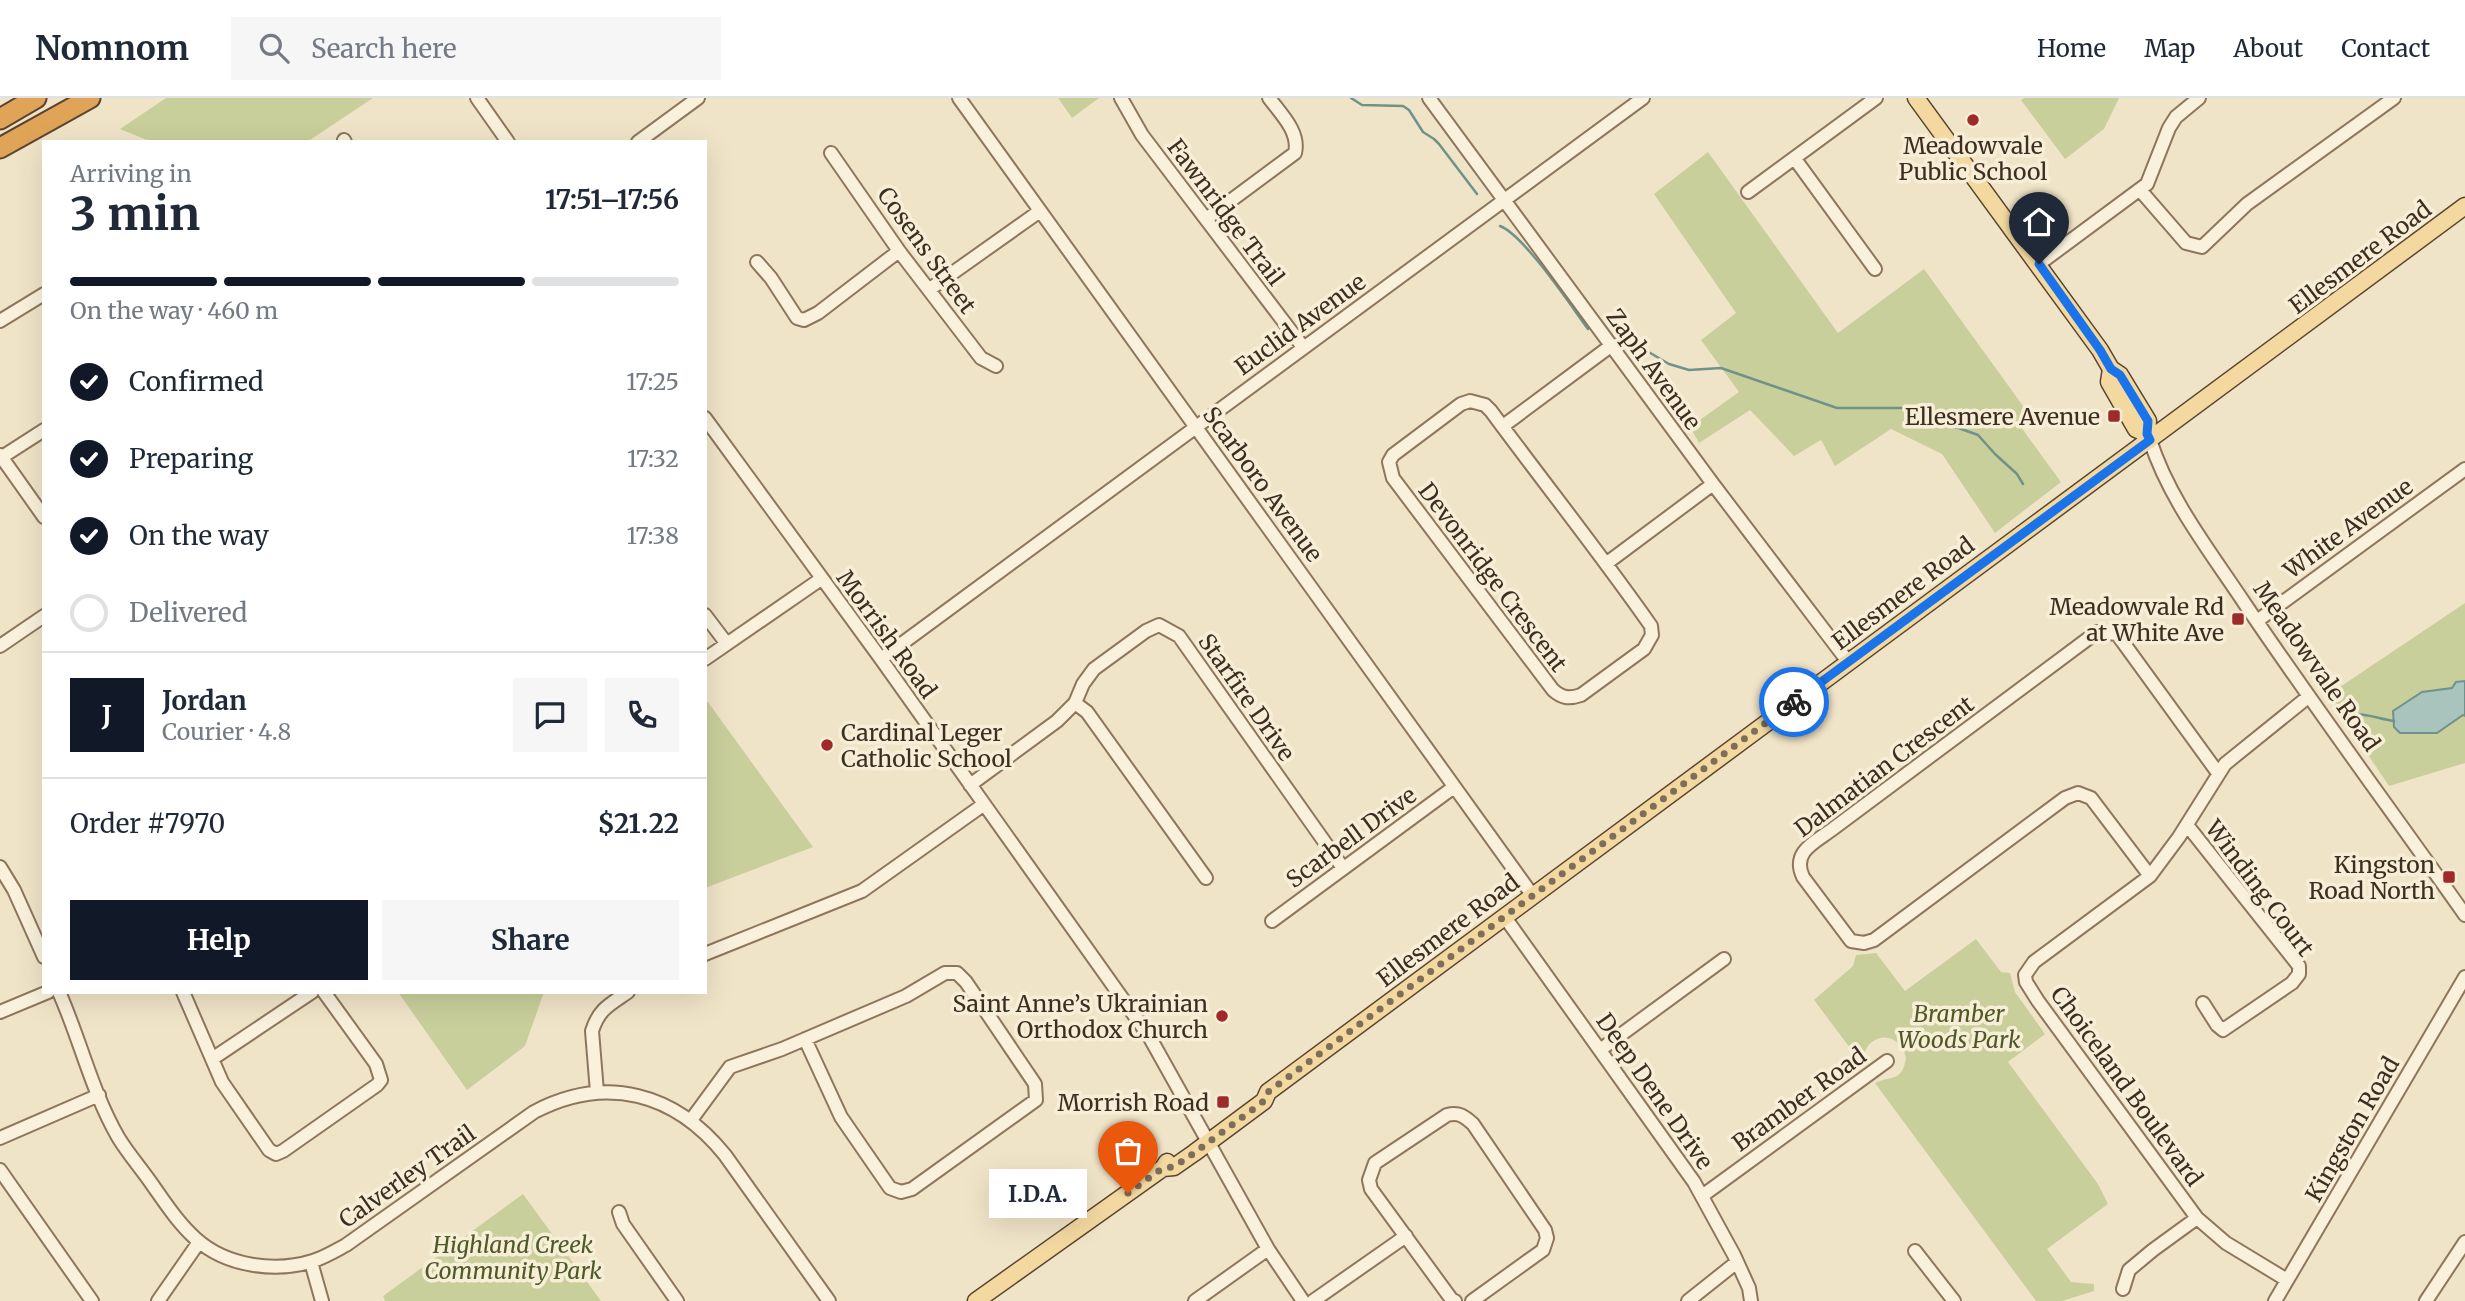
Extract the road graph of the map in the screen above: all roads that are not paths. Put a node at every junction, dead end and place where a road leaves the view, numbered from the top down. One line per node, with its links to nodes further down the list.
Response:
1 (36, 98): 14 (highway)
2 (90, 98): 17 (highway)
3 (477, 98): 15 (street)
4 (698, 98): 16 (street)
5 (958, 98): 24 (street, Scarboro Avenue)
6 (1121, 98): 25 (street, Fawnridge Trail)
7 (1269, 98): 25 (street)
8 (1429, 98): 22 (street, Zaph Avenue)
9 (1643, 98): 22 (street, Euclid Avenue)
10 (1876, 98): 19 (street)
11 (1916, 98): 28 (main road, Meadowvale Road)
12 (2199, 98): 20 (street)
13 (2394, 98): 20 (street)
14 (0, 118)
15 (507, 140)
16 (641, 140)
17 (0, 148)
18 (831, 153): 26 (street, Cosens Street)
19 (1795, 159): 21 (street); 29 (street)
20 (2140, 190): 28 (street)
21 (1748, 192)
22 (1504, 200): 33 (street, Zaph Avenue); 34 (street, Euclid Avenue)
23 (2465, 206): 40 (main road, Ellesmere Road)
24 (1040, 211): 30 (street); 38 (street, Scarboro Avenue)
25 (1206, 219): 34 (street, Fawnridge Trail)
26 (899, 251): 27 (street); 30 (street, Cosens Street)
27 (757, 262)
28 (2039, 264): 40 (main road, Meadowvale Road)
29 (1875, 269)
30 (930, 289): 35 (street, Cosens Street)
31 (42, 295): 32 (street)
32 (0, 321)
33 (1612, 345): 37 (street); 43 (street, Zaph Avenue)
34 (1303, 347): 38 (street, Euclid Avenue)
35 (996, 366)
36 (707, 421): 46 (street, Morrish Road)
37 (1503, 426): 45 (street, Devonridge Crescent); 45 (street, Devonridge Crescent)
38 (1196, 427): 53 (street, Euclid Avenue); 59 (street, Scarboro Avenue)
39 (42, 431): 41 (street)
40 (2148, 437): 49 (street, Meadowvale Road); 54 (main road, Ellesmere Road)
41 (1, 456): 44 (street)
42 (2465, 469): 49 (street, White Avenue)
43 (1713, 484): 45 (street); 54 (street, Zaph Avenue)
44 (42, 514)
45 (1607, 563)
46 (821, 579): 50 (street); 53 (street, Morrish Road)
47 (42, 617): 51 (street)
48 (707, 617): 50 (street)
49 (2257, 621): 55 (street, Meadowvale Road)
50 (727, 644): 52 (street)
51 (0, 646)
52 (707, 658)
53 (881, 659): 58 (street, Morrish Road)
54 (1849, 663): 66 (main road, Ellesmere Road)
55 (2308, 697): 57 (street, Choiceland Boulevard); 67 (street, Meadowvale Road)
56 (1075, 703): 58 (street, Starfire Drive); 62 (street, Starfire Drive); 65 (street)
57 (2218, 773): 61 (street, Choiceland Boulevard); 64 (street, Dalmatian Crescent)
58 (970, 785): 60 (street, Morrish Road)
59 (1454, 787): 62 (street, Scarbell Drive); 66 (street, Scarboro Avenue)
60 (983, 804): 71 (street); 90 (street, Morrish Road)
61 (2187, 825): 64 (street, Choiceland Boulevard); 80 (street, Winding Court)
62 (1343, 868): 69 (street, Scarbell Drive)
63 (2, 874): 70 (street)
64 (2150, 876): 94 (street, Choiceland Boulevard)
65 (1206, 878)
66 (1532, 895): 68 (main road, Ellesmere Road)
67 (2465, 915)
68 (1504, 916): 83 (street, Deep Dene Drive); 90 (main road, Ellesmere Road)
69 (1272, 921)
70 (42, 953)
71 (707, 953)
72 (1724, 959): 83 (street)
73 (2465, 976): 102 (street, Kingston Road)
74 (43, 994): 81 (street)
75 (60, 994): 87 (street, Calverley Trail)
76 (184, 994): 84 (street)
77 (309, 994): 84 (street)
78 (325, 994): 84 (street)
79 (625, 994): 86 (street)
80 (2203, 1003)
81 (0, 1012)
82 (805, 1040): 82 (street); 88 (street)
83 (1600, 1050): 92 (street, Deep Dene Drive)
84 (212, 1059)
85 (1887, 1061): 92 (street, Bramber Road)
86 (597, 1093): 88 (street, Calverley Trail); 100 (street, Calverley Trail)
87 (99, 1095): 89 (street); 96 (street, Calverley Trail)
88 (691, 1120): 109 (street, Calverley Trail)
89 (0, 1138)
90 (1206, 1138): 98 (street, Morrish Road); 104 (main road, Ellesmere Road)
91 (0, 1170): 105 (street)
92 (1702, 1196): 101 (street, Deep Dene Drive)
93 (619, 1212): 108 (street)
94 (2197, 1218): 102 (street, Choiceland Boulevard); 103 (street)
95 (1406, 1236): 113 (street); 114 (street); 115 (street)
96 (199, 1242): 100 (street, Calverley Trail); 106 (street)
97 (2465, 1242): 120 (street)
98 (1268, 1249): 111 (street); 112 (street, Morrish Road)
99 (1915, 1251): 118 (street)
100 (311, 1262): 107 (street)
101 (1737, 1262): 116 (street); 117 (street, Deep Dene Drive)
102 (2287, 1280): 119 (street, Kingston Road)
103 (2123, 1289)
104 (995, 1296): 110 (main road, Ellesmere Road)
105 (92, 1301)
106 (158, 1301)
107 (322, 1301)
108 (677, 1301)
109 (829, 1301)
110 (976, 1301)
111 (1195, 1301)
112 (1303, 1301)
113 (1313, 1301)
114 (1455, 1301)
115 (1472, 1301)
116 (1688, 1301)
117 (1751, 1301)
118 (1954, 1301)
119 (2274, 1301)
120 (2426, 1301)

